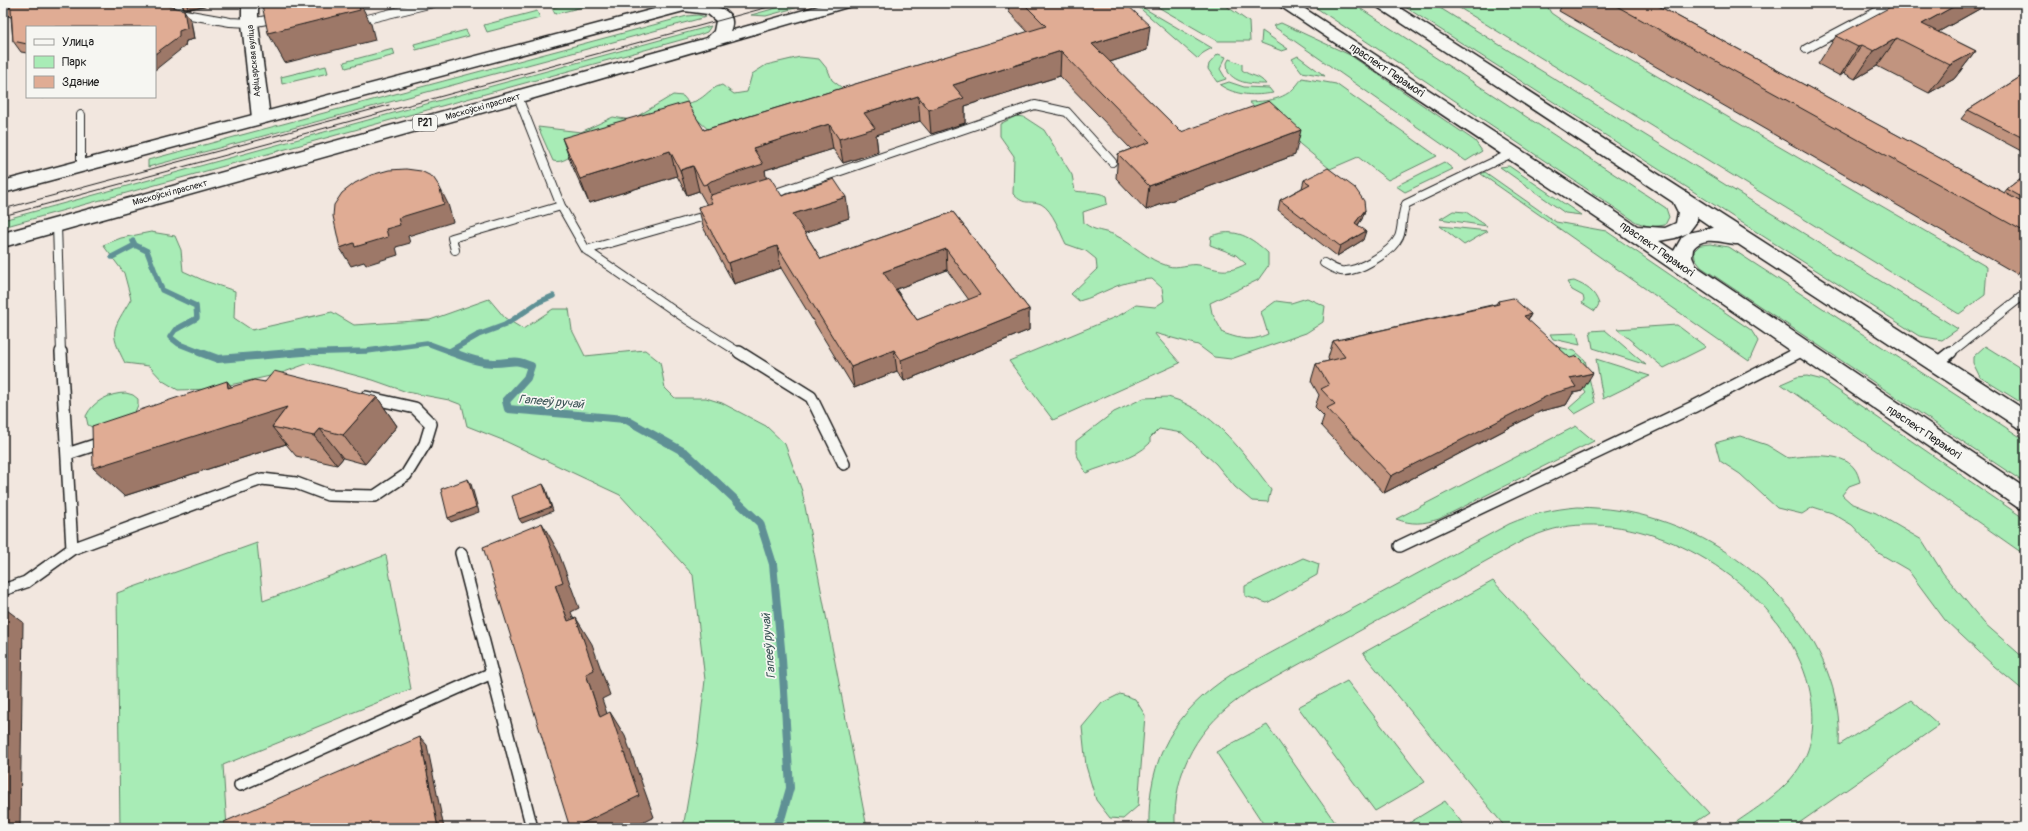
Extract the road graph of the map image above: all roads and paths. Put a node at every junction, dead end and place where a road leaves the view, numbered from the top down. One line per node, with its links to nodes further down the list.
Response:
1 (178, 3): 12 (lane)
2 (250, 3): 12 (main road, Афіцэрская вуліца)
3 (433, 3): 13 (lane)
4 (846, 3): 11 (main road, Маскоўскі праспект / Р21)
5 (1285, 3): 19 (main road, праспект Перамогі)
6 (1381, 3): 24 (main road)
7 (1894, 3): 15 (lane)
8 (689, 5): 14 (main road); 18 (main road)
9 (732, 5): 11 (main road)
10 (287, 15): 12 (lane)
11 (784, 21): 14 (main road, Маскоўскі праспект / Р21)
12 (250, 23): 18 (main road, Афіцэрская вуліца)
13 (348, 24)
14 (712, 42): 16 (main road, Маскоўскі праспект / Р21)
15 (1806, 49)
16 (518, 97): 25 (lane); 27 (main road, Маскоўскі праспект / Р21)
17 (81, 115): 21 (lane)
18 (261, 118): 21 (main road)
19 (1512, 153): 28 (main road, праспект Перамогі); 33 (lane)
20 (1112, 162): 23 (lane)
21 (81, 166): 22 (main road)
22 (3, 187)
23 (757, 199)
24 (1682, 200): 28 (main road); 30 (main road)
25 (561, 206): 31 (lane); 32 (lane)
26 (712, 214): 32 (lane)
27 (57, 225): 29 (main road, Маскоўскі праспект / Р21); 41 (lane)
28 (1630, 231): 34 (main road, праспект Перамогі)
29 (3, 240)
30 (1746, 241): 34 (main road); 37 (main road)
31 (455, 250)
32 (586, 250): 42 (lane)
33 (1324, 263)
34 (1690, 272): 36 (main road, праспект Перамогі)
35 (2025, 294): 37 (lane)
36 (1803, 350): 43 (main road, праспект Перамогі); 44 (lane)
37 (1936, 364): 39 (main road)
38 (353, 394): 45 (lane)
39 (2025, 421)
40 (114, 438): 41 (lane)
41 (67, 454): 45 (lane)
42 (844, 464)
43 (2025, 500)
44 (1400, 546)
45 (72, 549): 47 (lane)
46 (461, 554): 48 (lane)
47 (3, 590)
48 (492, 673): 49 (lane); 50 (lane)
49 (240, 785)
50 (532, 828)

